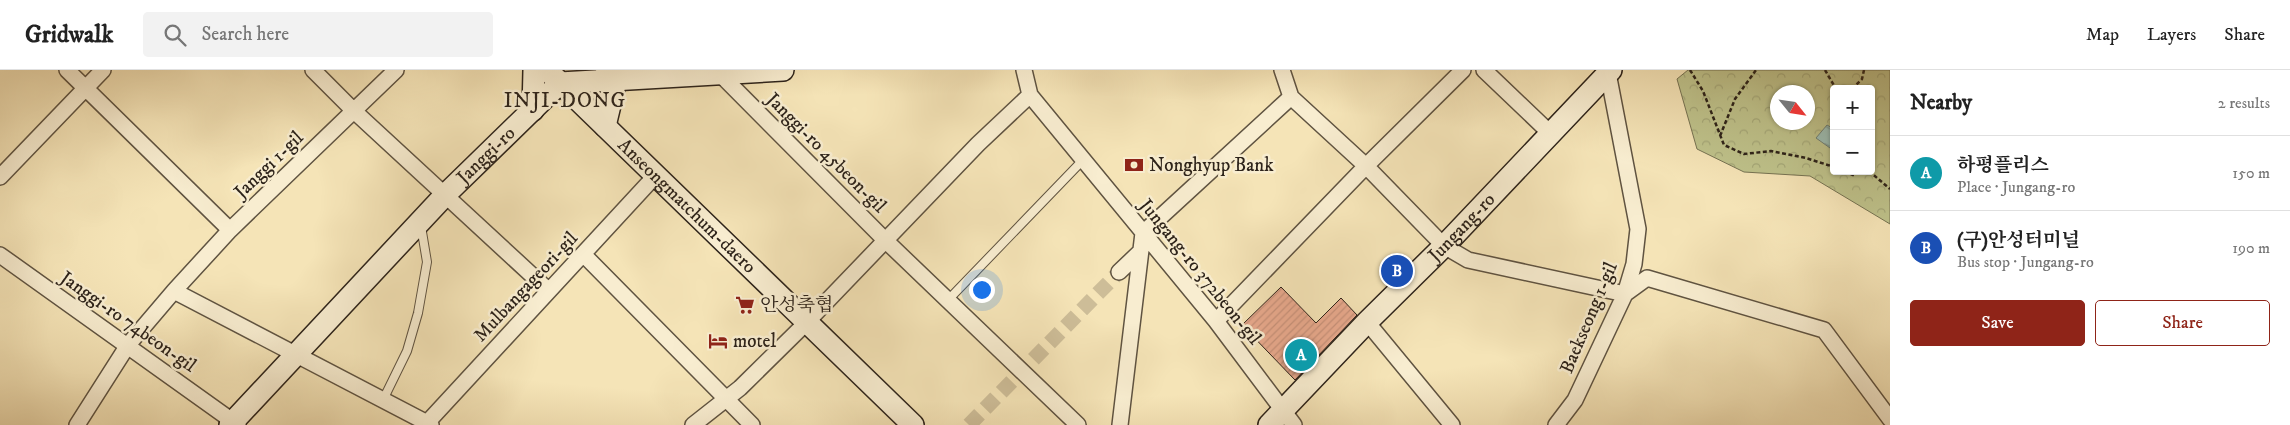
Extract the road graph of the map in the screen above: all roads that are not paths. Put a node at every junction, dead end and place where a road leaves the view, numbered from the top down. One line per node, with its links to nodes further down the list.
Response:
1 (67, 70): 16 (street)
2 (103, 70): 16 (street)
3 (313, 70): 20 (street)
4 (396, 70): 20 (street, Janggi 1-gil)
5 (534, 70): 19 (main road)
6 (582, 70): 15 (main road)
7 (783, 70): 12 (main road)
8 (1024, 70): 17 (street, Jungang-ro 372beon-gil)
9 (1282, 70): 18 (street)
10 (1463, 70): 24 (street)
11 (1484, 70): 22 (street)
12 (716, 71): 15 (main road); 31 (street, Janggi-ro 45beon-gil)
13 (1610, 71): 22 (main road, Jungang-ro); 39 (street, Baekseong 1-gil)
14 (554, 77): 15 (main road); 19 (main road, Janggi-ro); 21 (main road, Anseongmatchum-daero)
15 (616, 80): 21 (main road)
16 (86, 88): 26 (street); 29 (street)
17 (1030, 95): 23 (street, Jungang-ro 372beon-gil); 31 (street)
18 (1291, 97): 24 (street); 30 (street)
19 (533, 110): 27 (main road, Janggi-ro)
20 (354, 111): 27 (street); 29 (street, Janggi 1-gil)
21 (605, 126): 25 (main road, Anseongmatchum-daero)
22 (1551, 134): 32 (main road, Jungang-ro)
23 (1083, 160): 30 (street, Jungang-ro 372beon-gil); 40 (lane)
24 (1366, 166): 32 (street); 41 (street)
25 (656, 175): 34 (street, Mulbangageori-gil); 43 (main road, Anseongmatchum-daero)
26 (0, 177)
27 (446, 194): 28 (main road, Janggi-ro); 38 (street, Janggi-ro)
28 (420, 221): 45 (main road, Janggi-ro); 46 (lane)
29 (230, 230): 37 (street, Janggi 1-gil)
30 (1143, 233): 33 (street); 41 (street, Jungang-ro 372beon-gil)
31 (885, 240): 40 (street, Janggi-ro 45beon-gil); 43 (street, Janggi-ro 45beon-gil)
32 (1444, 246): 39 (street); 42 (main road, Jungang-ro)
33 (1141, 251): 36 (street); 57 (street)
34 (584, 254): 38 (street, Mulbangageori-gil); 47 (street)
35 (0, 255): 44 (street, Janggi-ro 74beon-gil)
36 (1119, 272)
37 (174, 291): 44 (street, Janggi 1-gil); 45 (street)
38 (549, 291): 51 (street, Mulbangageori-gil)
39 (1625, 294): 48 (street); 59 (street, Baekseong 1-gil)
40 (948, 300): 56 (street, Janggi-ro 45beon-gil)
41 (1216, 321): 49 (street, Jungang-ro 372beon-gil)
42 (1367, 322): 49 (main road, Jungang-ro); 58 (street)
43 (806, 323): 47 (street, Janggi-ro 45beon-gil); 55 (main road, Anseongmatchum-daero)
44 (128, 345): 50 (street, Janggi-ro 74beon-gil); 52 (street, Janggi 1-gil)
45 (294, 355): 46 (street); 50 (main road, Janggi-ro)
46 (383, 400): 51 (street)
47 (725, 400): 53 (street, Janggi-ro 45beon-gil); 54 (street)
48 (1890, 419)
49 (1282, 420)
50 (234, 424)
51 (428, 424)
52 (76, 425)
53 (693, 425)
54 (752, 425)
55 (913, 425)
56 (1078, 425)
57 (1120, 425)
58 (1452, 425)
59 (1556, 425)

